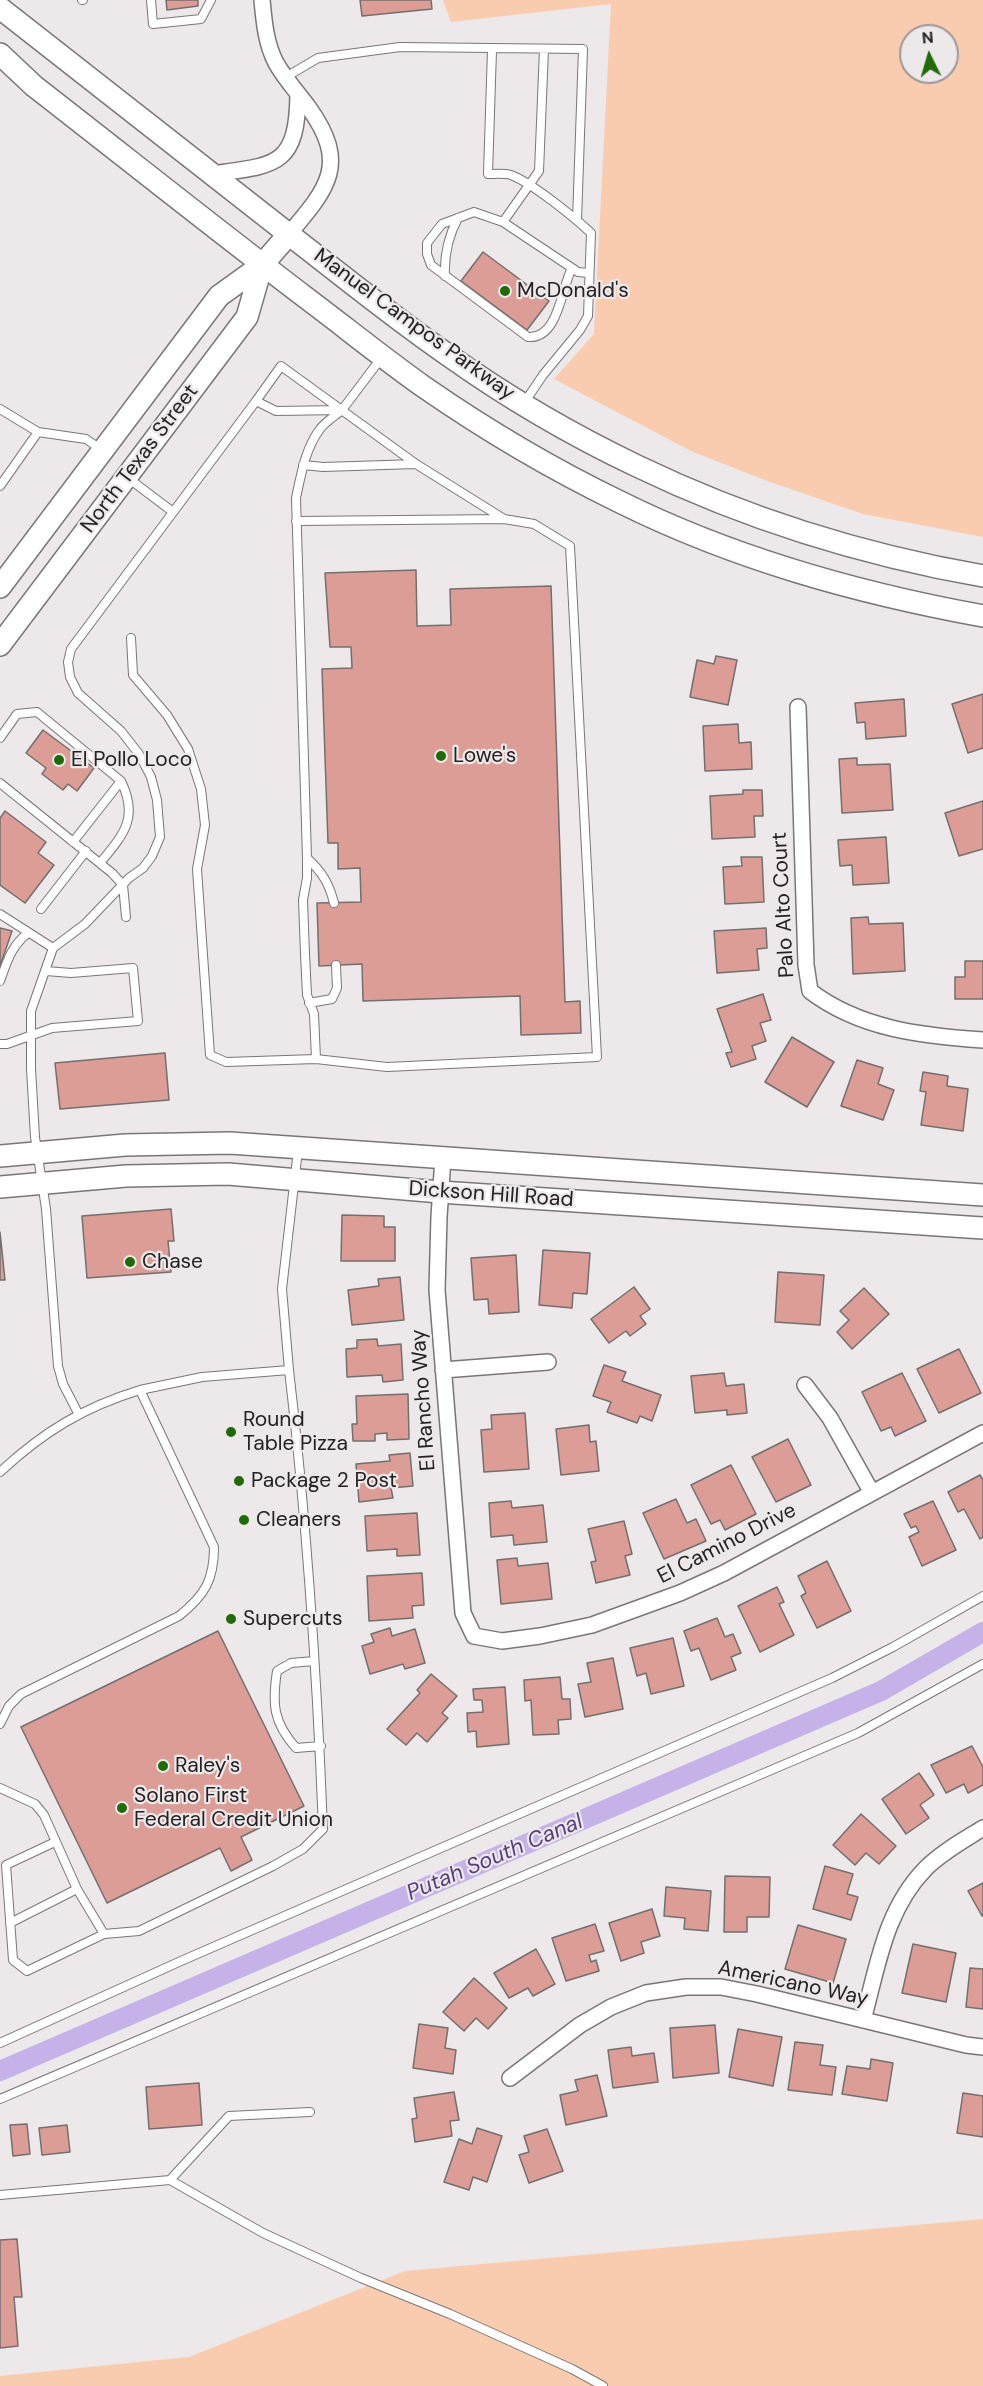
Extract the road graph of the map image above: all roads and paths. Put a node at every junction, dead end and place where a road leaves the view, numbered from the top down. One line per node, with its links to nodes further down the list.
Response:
1 (151, 0): 2 (lane)
2 (211, 0)
3 (262, 0): 8 (street)
4 (0, 8): 10 (main road, Manuel Campos Parkway)
5 (544, 49): 6 (lane); 11 (lane); 13 (lane)
6 (492, 50): 8 (lane); 11 (lane)
7 (0, 54): 16 (main road, Manuel Campos Parkway)
8 (286, 77): 9 (street)
9 (298, 94): 10 (street); 15 (street)
10 (212, 174): 15 (main road, Manuel Campos Parkway)
11 (530, 186): 13 (lane); 14 (lane)
12 (458, 218): 14 (lane); 19 (lane); 19 (lane)
13 (577, 220): 18 (lane)
14 (503, 222): 17 (lane)
15 (288, 234): 16 (main road, North Texas Street); 22 (main road, Manuel Campos Parkway)
16 (262, 265): 20 (main road, Manuel Campos Parkway); 26 (main road, North Texas Street); 29 (main road, North Texas Street)
17 (572, 268): 18 (lane); 19 (lane)
18 (589, 273): 22 (lane)
19 (445, 276)
20 (382, 357): 24 (lane); 36 (main road, Manuel Campos Parkway)
21 (256, 401): 24 (lane); 24 (lane); 31 (lane)
22 (523, 404): 34 (main road, Manuel Campos Parkway)
23 (0, 409): 25 (lane)
24 (342, 410): 27 (lane); 28 (lane)
25 (38, 432): 26 (lane); 30 (lane)
26 (103, 450): 35 (main road, North Texas Street)
27 (416, 464): 28 (lane); 32 (lane)
28 (303, 465): 33 (lane)
29 (127, 477): 31 (lane); 38 (main road, North Texas Street)
30 (0, 486)
31 (173, 512): 47 (lane)
32 (504, 519): 33 (lane); 61 (lane)
33 (296, 521): 45 (lane)
34 (983, 576)
35 (0, 587)
36 (983, 616)
37 (131, 638): 61 (lane)
38 (0, 645)
39 (798, 706): 59 (street, Palo Alto Court)
40 (0, 738): 41 (lane)
41 (120, 782): 43 (lane); 46 (lane)
42 (0, 783): 43 (lane)
43 (73, 842): 44 (lane)
44 (86, 851): 46 (lane); 49 (lane)
45 (307, 858): 48 (lane); 57 (lane)
46 (100, 863): 47 (lane)
47 (123, 885): 51 (lane); 53 (lane)
48 (334, 903)
49 (40, 909)
50 (0, 914): 52 (lane)
51 (126, 917)
52 (28, 933): 53 (lane); 56 (lane)
53 (53, 948): 55 (lane)
54 (336, 965): 57 (lane)
55 (46, 971): 58 (lane); 58 (lane)
56 (0, 981)
57 (309, 1003): 61 (lane)
58 (31, 1036): 60 (lane); 63 (lane)
59 (983, 1040)
60 (0, 1044)
61 (316, 1059)
62 (298, 1147): 63 (main road, Dickson Hill Road); 65 (main road, Dickson Hill Road); 66 (lane)
63 (38, 1152): 64 (main road, Dickson Hill Road); 67 (lane)
64 (0, 1156)
65 (443, 1158): 69 (street, El Rancho Way); 70 (main road, Dickson Hill Road)
66 (295, 1178): 67 (main road, Dickson Hill Road); 69 (main road, Dickson Hill Road); 73 (lane)
67 (42, 1183): 68 (main road, Dickson Hill Road); 77 (lane)
68 (0, 1186)
69 (441, 1192): 71 (main road, Dickson Hill Road); 74 (street, El Rancho Way)
70 (983, 1195)
71 (983, 1228)
72 (548, 1362): 74 (street)
73 (289, 1370): 76 (lane); 83 (lane)
74 (443, 1370): 82 (street, El Rancho Way)
75 (805, 1385): 80 (street)
76 (140, 1390): 77 (lane); 85 (lane)
77 (78, 1413): 79 (lane)
78 (983, 1433): 80 (street, El Camino Drive)
79 (0, 1472)
80 (873, 1493): 82 (street, El Camino Drive)
81 (983, 1596): 94 (lane)
82 (474, 1636)
83 (314, 1661): 86 (lane); 86 (lane)
84 (983, 1664): 97 (lane)
85 (0, 1725)
86 (321, 1746): 92 (lane)
87 (0, 1788): 89 (lane)
88 (983, 1828): 93 (street)
89 (55, 1842): 90 (lane); 91 (lane)
90 (77, 1889): 91 (lane); 92 (lane)
91 (10, 1923): 92 (lane)
92 (104, 1934)
93 (863, 2020): 95 (street, Americano Way); 96 (street, Americano Way)
94 (0, 2043)
95 (983, 2047)
96 (510, 2078)
97 (0, 2099)
98 (310, 2112): 99 (lane)
99 (170, 2180): 100 (lane); 101 (lane)
100 (0, 2195)
101 (603, 2386)

